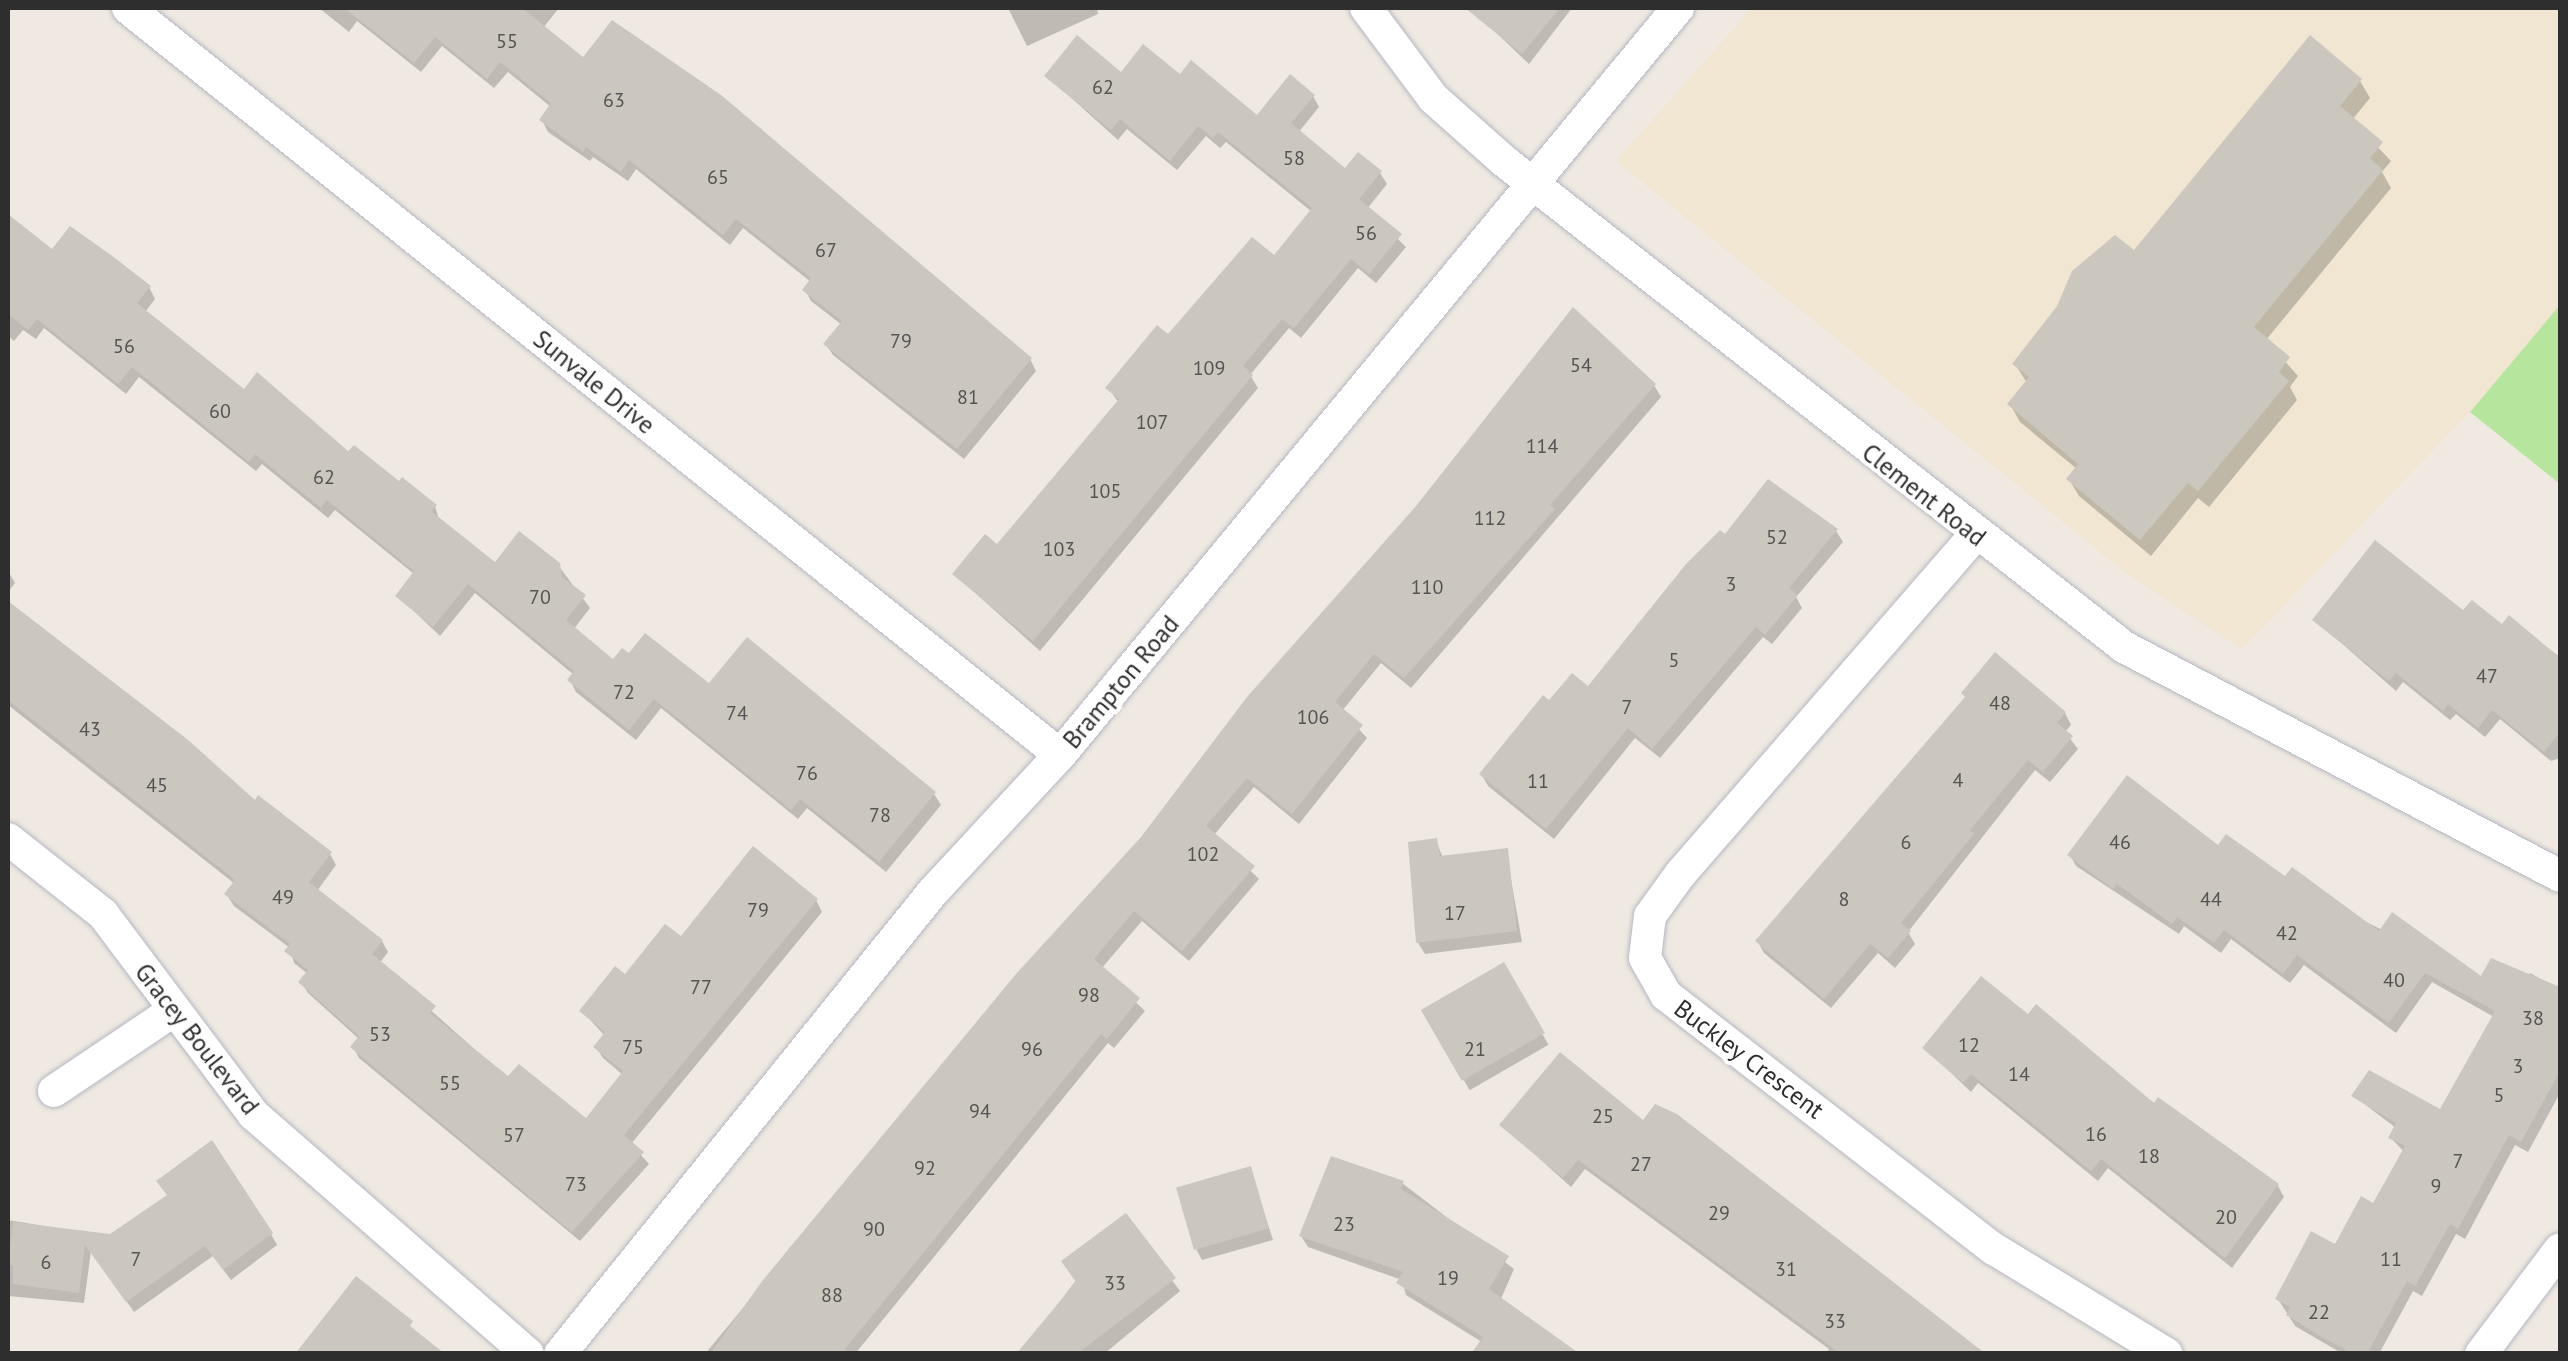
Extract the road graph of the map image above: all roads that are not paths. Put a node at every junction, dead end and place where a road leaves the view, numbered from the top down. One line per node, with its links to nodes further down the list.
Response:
1 (128, 8): 6 (street, Sunvale Drive)
2 (1366, 8): 4 (street, Clement Road)
3 (1678, 8): 4 (street, Brampton Road)
4 (1534, 184): 5 (street, Clement Road); 6 (street, Brampton Road)
5 (1975, 535): 8 (street, Clement Road); 14 (street, Buckley Crescent)
6 (1060, 755): 13 (street, Brampton Road)
7 (8, 838): 9 (street, Gracey Boulevard)
8 (2560, 876)
9 (174, 1010): 10 (street); 12 (street, Gracey Boulevard)
10 (54, 1091)
11 (2560, 1249): 15 (street)
12 (528, 1354)
13 (560, 1354)
14 (2167, 1354)
15 (2480, 1354)

